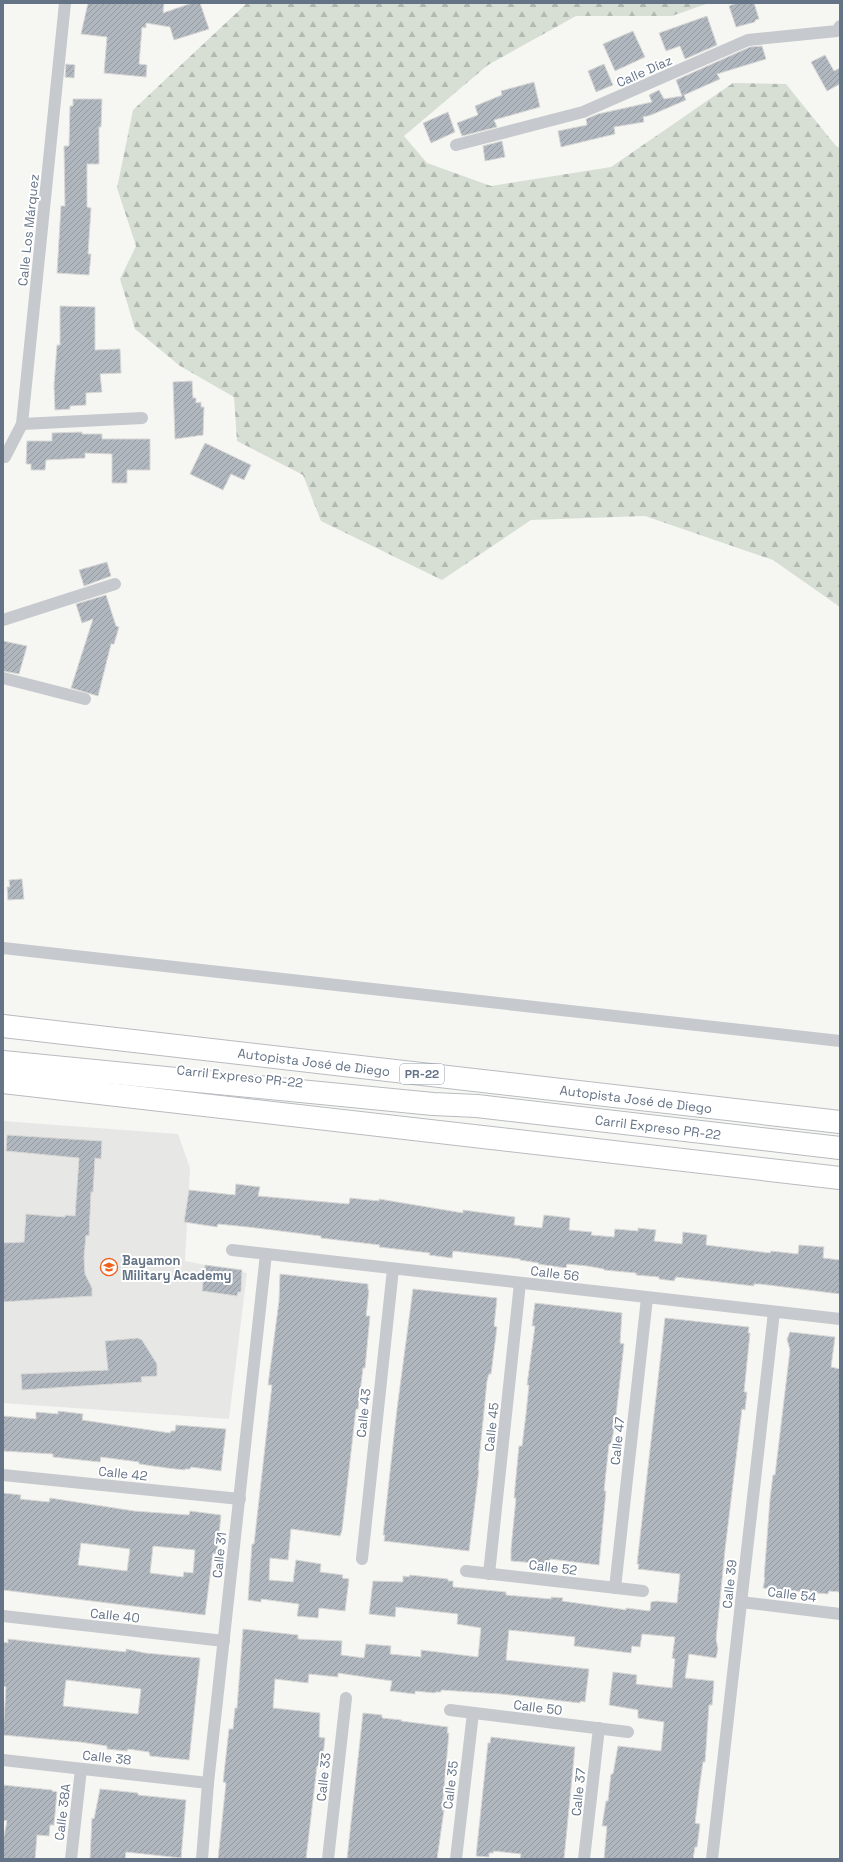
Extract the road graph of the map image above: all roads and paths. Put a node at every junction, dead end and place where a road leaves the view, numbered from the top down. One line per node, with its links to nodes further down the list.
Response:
1 (65, 3): 5 (street, Calle Los Márquez)
2 (840, 26): 3 (street, Calle Díaz)
3 (456, 145)
4 (142, 418): 5 (street)
5 (22, 424): 6 (street, Calle Los Márquez)
6 (5, 457)
7 (115, 584): 8 (street)
8 (3, 620)
9 (3, 678): 10 (street)
10 (85, 699)
11 (3, 948): 13 (street)
12 (3, 1026): 18 (highway, Autopista José de Diego / PR-22)
13 (840, 1041)
14 (3, 1050): 17 (highway, Carril Expreso PR-22)
15 (3, 1062): 17 (highway, Carril Expreso PR-22)
16 (3, 1082): 20 (highway)
17 (476, 1106): 19 (highway, Carril Expreso PR-22)
18 (840, 1122)
19 (840, 1148)
20 (840, 1178)
21 (232, 1250): 22 (street, Calle 56)
22 (266, 1254): 23 (street, Calle 56); 29 (street, Calle 31)
23 (393, 1269): 24 (street, Calle 56); 30 (street, Calle 43)
24 (520, 1283): 25 (street, Calle 56); 32 (street, Calle 45)
25 (647, 1298): 26 (street, Calle 56); 33 (street, Calle 47)
26 (774, 1312): 27 (street, Calle 56); 35 (street, Calle 39)
27 (840, 1319)
28 (3, 1475): 29 (street, Calle 42)
29 (240, 1499): 38 (street, Calle 31)
30 (362, 1560)
31 (466, 1571): 32 (street, Calle 52)
32 (489, 1574): 33 (street, Calle 52)
33 (615, 1588): 34 (street, Calle 52)
34 (643, 1591)
35 (741, 1602): 36 (street, Calle 54); 52 (street, Calle 39)
36 (840, 1614)
37 (3, 1616): 38 (street, Calle 40)
38 (224, 1641): 46 (street, Calle 31)
39 (346, 1698): 49 (street, Calle 33)
40 (450, 1710): 41 (street, Calle 50)
41 (473, 1713): 42 (street, Calle 50); 50 (street, Calle 35)
42 (599, 1728): 43 (street, Calle 50); 51 (street, Calle 37)
43 (628, 1732)
44 (3, 1760): 45 (street, Calle 38)
45 (81, 1769): 46 (street, Calle 38); 47 (street, Calle 38A)
46 (208, 1783): 48 (street, Calle 31)
47 (71, 1859)
48 (202, 1859)
49 (328, 1859)
50 (456, 1859)
51 (584, 1859)
52 (712, 1859)

